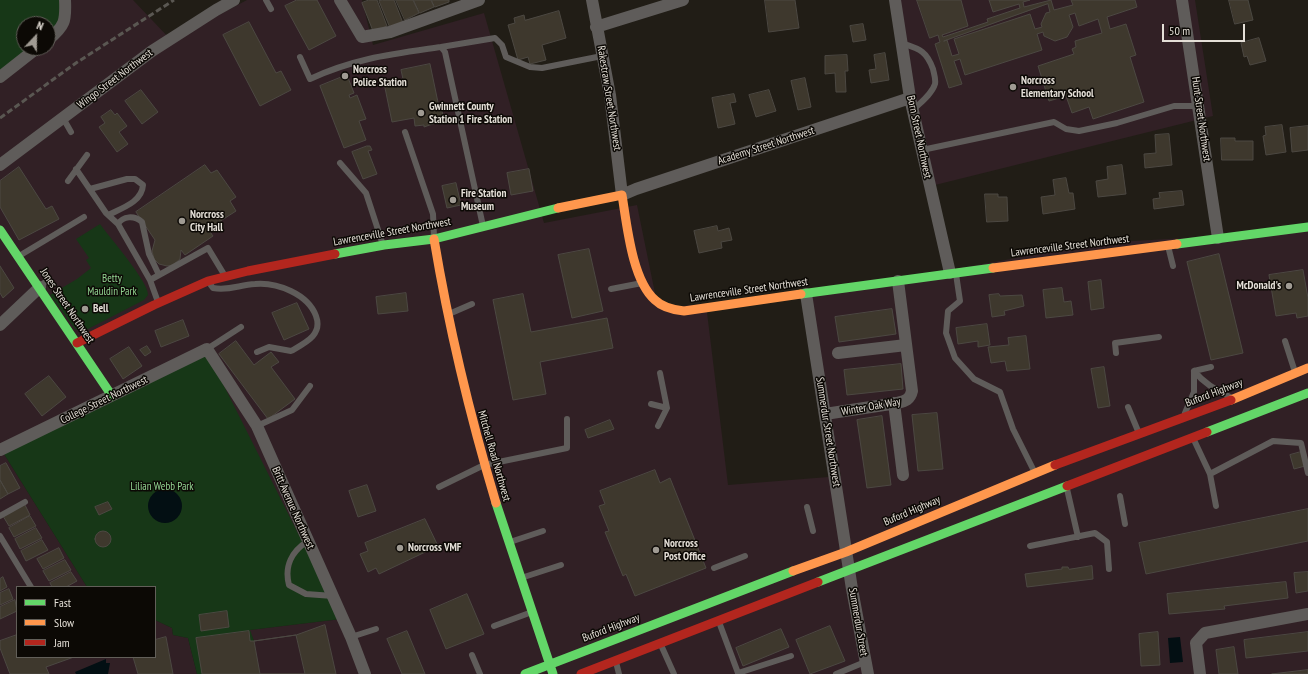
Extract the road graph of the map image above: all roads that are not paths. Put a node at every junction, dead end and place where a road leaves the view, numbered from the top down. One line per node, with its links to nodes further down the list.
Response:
1 (65, 0): 12 (street)
2 (234, 0): 22 (street, Wingo Street Northwest)
3 (266, 0): 10 (lane)
4 (340, 0): 5 (street)
5 (479, 0)
6 (592, 0): 11 (street, Rakestraw Street Northwest)
7 (683, 0): 11 (street)
8 (895, 0): 13 (street, Born Street Northwest)
9 (1182, 0): 20 (street, Hunt Street Northwest)
10 (271, 9)
11 (596, 27): 16 (street, Rakestraw Street Northwest)
12 (56, 33)
13 (901, 43): 19 (street, Born Street Northwest); 21 (lane)
14 (442, 47): 16 (lane); 17 (lane); 36 (lane)
15 (27, 56): 18 (street)
16 (602, 56): 32 (street, Rakestraw Street Northwest)
17 (300, 57)
18 (0, 77)
19 (910, 98): 21 (street, Born Street Northwest); 32 (street, Academy Street Northwest)
20 (1199, 106): 25 (lane); 39 (street, Hunt Street Northwest)
21 (913, 110): 25 (street, Born Street Northwest)
22 (62, 118): 23 (lane); 28 (street, Wingo Street Northwest)
23 (71, 132)
24 (404, 132): 40 (lane)
25 (922, 150): 45 (street, Born Street Northwest)
26 (87, 155): 29 (lane)
27 (340, 163): 41 (lane)
28 (0, 165)
29 (76, 170): 30 (lane); 31 (lane)
30 (68, 181)
31 (90, 189): 33 (lane); 33 (lane)
32 (622, 195): 36 (street, Lawrenceville Street Northwest); 52 (street, Lawrenceville Street Northwest)
33 (108, 215): 35 (lane)
34 (84, 217): 43 (lane)
35 (118, 224): 46 (lane); 48 (lane)
36 (484, 227): 40 (street, Lawrenceville Street Northwest)
37 (1308, 228): 39 (street, Lawrenceville Street Northwest)
38 (0, 230): 43 (street, Jones Street Northwest)
39 (1218, 238): 42 (street, Lawrenceville Street Northwest)
40 (434, 239): 41 (street, Lawrenceville Street Northwest); 57 (street, Mitchell Road Northwest)
41 (384, 245): 47 (street, Lawrenceville Street Northwest)
42 (1168, 245): 44 (lane); 45 (street, Lawrenceville Street Northwest)
43 (19, 256): 51 (street, Jones Street Northwest)
44 (1173, 266)
45 (953, 273): 50 (street, Lawrenceville Street Northwest); 91 (lane)
46 (158, 275): 47 (lane); 48 (lane)
47 (226, 277): 49 (street, Lawrenceville Street Northwest)
48 (150, 280): 55 (lane)
49 (208, 281): 55 (street, Lawrenceville Street Northwest); 65 (lane)
50 (898, 281): 54 (street, Lawrenceville Street Northwest); 63 (street, Winter Oak Way)
51 (44, 283): 58 (street); 62 (street, Jones Street Northwest)
52 (643, 283): 53 (lane); 54 (street, Lawrenceville Street Northwest)
53 (611, 289)
54 (806, 294): 81 (street, Summerdur Street Northwest)
55 (158, 303): 62 (street, Lawrenceville Street Northwest)
56 (472, 304): 57 (lane)
57 (446, 315): 90 (street, Mitchell Road Northwest)
58 (0, 325)
59 (241, 327): 64 (lane)
60 (1159, 337): 67 (lane)
61 (1285, 341): 72 (lane)
62 (77, 343): 75 (street, Jones Street Northwest)
63 (906, 345): 66 (street); 77 (street, Winter Oak Way)
64 (207, 349): 75 (street, College Street Northwest); 85 (street, Britt Avenue Northwest)
65 (257, 352)
66 (838, 352)
67 (1116, 353)
68 (1211, 367): 70 (lane)
69 (1308, 368): 72 (street, Buford Highway)
70 (1194, 371): 76 (lane); 82 (lane)
71 (660, 373): 80 (lane)
72 (1296, 373): 76 (street, Buford Highway)
73 (310, 386): 85 (lane)
74 (1308, 393): 84 (street, Buford Highway)
75 (112, 396): 89 (street, College Street Northwest)
76 (1234, 399): 84 (street, Buford Highway)
77 (894, 403): 81 (street, Winter Oak Way); 94 (street)
78 (652, 404): 80 (lane)
79 (1128, 406): 87 (lane)
80 (667, 408): 86 (lane)
81 (825, 414): 110 (street, Summerdur Street Northwest)
82 (1184, 417): 84 (street, Buford Highway); 87 (street, Buford Highway)
83 (567, 419): 90 (lane)
84 (1209, 419): 88 (street, Buford Highway)
85 (257, 426): 107 (street, Britt Avenue Northwest)
86 (658, 426)
87 (1139, 433): 91 (street, Buford Highway)
88 (1193, 437): 93 (lane); 95 (street, Buford Highway)
89 (0, 450)
90 (484, 465): 96 (lane); 108 (street, Mitchell Road Northwest)
91 (1035, 473): 110 (street, Buford Highway)
92 (1308, 473): 93 (lane)
93 (1210, 474): 99 (lane)
94 (903, 475)
95 (1066, 485): 106 (lane); 115 (street, Buford Highway)
96 (439, 487)
97 (1120, 496): 102 (lane)
98 (25, 502): 101 (lane)
99 (1216, 506)
100 (807, 507): 104 (lane)
101 (0, 516)
102 (1125, 524)
103 (543, 531): 108 (lane)
104 (813, 531)
105 (0, 536): 117 (lane)
106 (1078, 536): 109 (lane); 114 (lane)
107 (308, 541): 118 (street, Britt Avenue Northwest); 118 (lane)
108 (508, 542): 116 (street, Mitchell Road Northwest)
109 (1030, 546)
110 (846, 552): 115 (street, Summerdur Street Northwest); 129 (street, Buford Highway)
111 (745, 556): 113 (lane)
112 (561, 565): 116 (lane)
113 (714, 568)
114 (1108, 569)
115 (849, 570): 121 (street, Buford Highway); 130 (street, Summerdur Street)
116 (519, 579): 119 (street, Mitchell Road Northwest)
117 (30, 586)
118 (333, 596): 124 (street, Britt Avenue Northwest)
119 (532, 612): 122 (lane); 129 (street, Mitchell Road Northwest)
120 (1308, 614): 139 (street)
121 (719, 621): 125 (street, Buford Highway); 127 (lane)
122 (494, 626)
123 (376, 629): 124 (lane)
124 (351, 637): 131 (street, Britt Avenue Northwest)
125 (660, 644): 128 (street, Buford Highway); 137 (lane)
126 (472, 655): 132 (lane)
127 (791, 656)
128 (616, 661): 135 (street, Buford Highway); 136 (lane)
129 (550, 664): 133 (street, Buford Highway); 134 (street, Mitchell Road Northwest)
130 (866, 668): 138 (lane)
131 (366, 674)
132 (480, 674)
133 (525, 674)
134 (553, 674)
135 (581, 674)
136 (619, 674)
137 (674, 674)
138 (836, 674)
139 (1200, 674)

